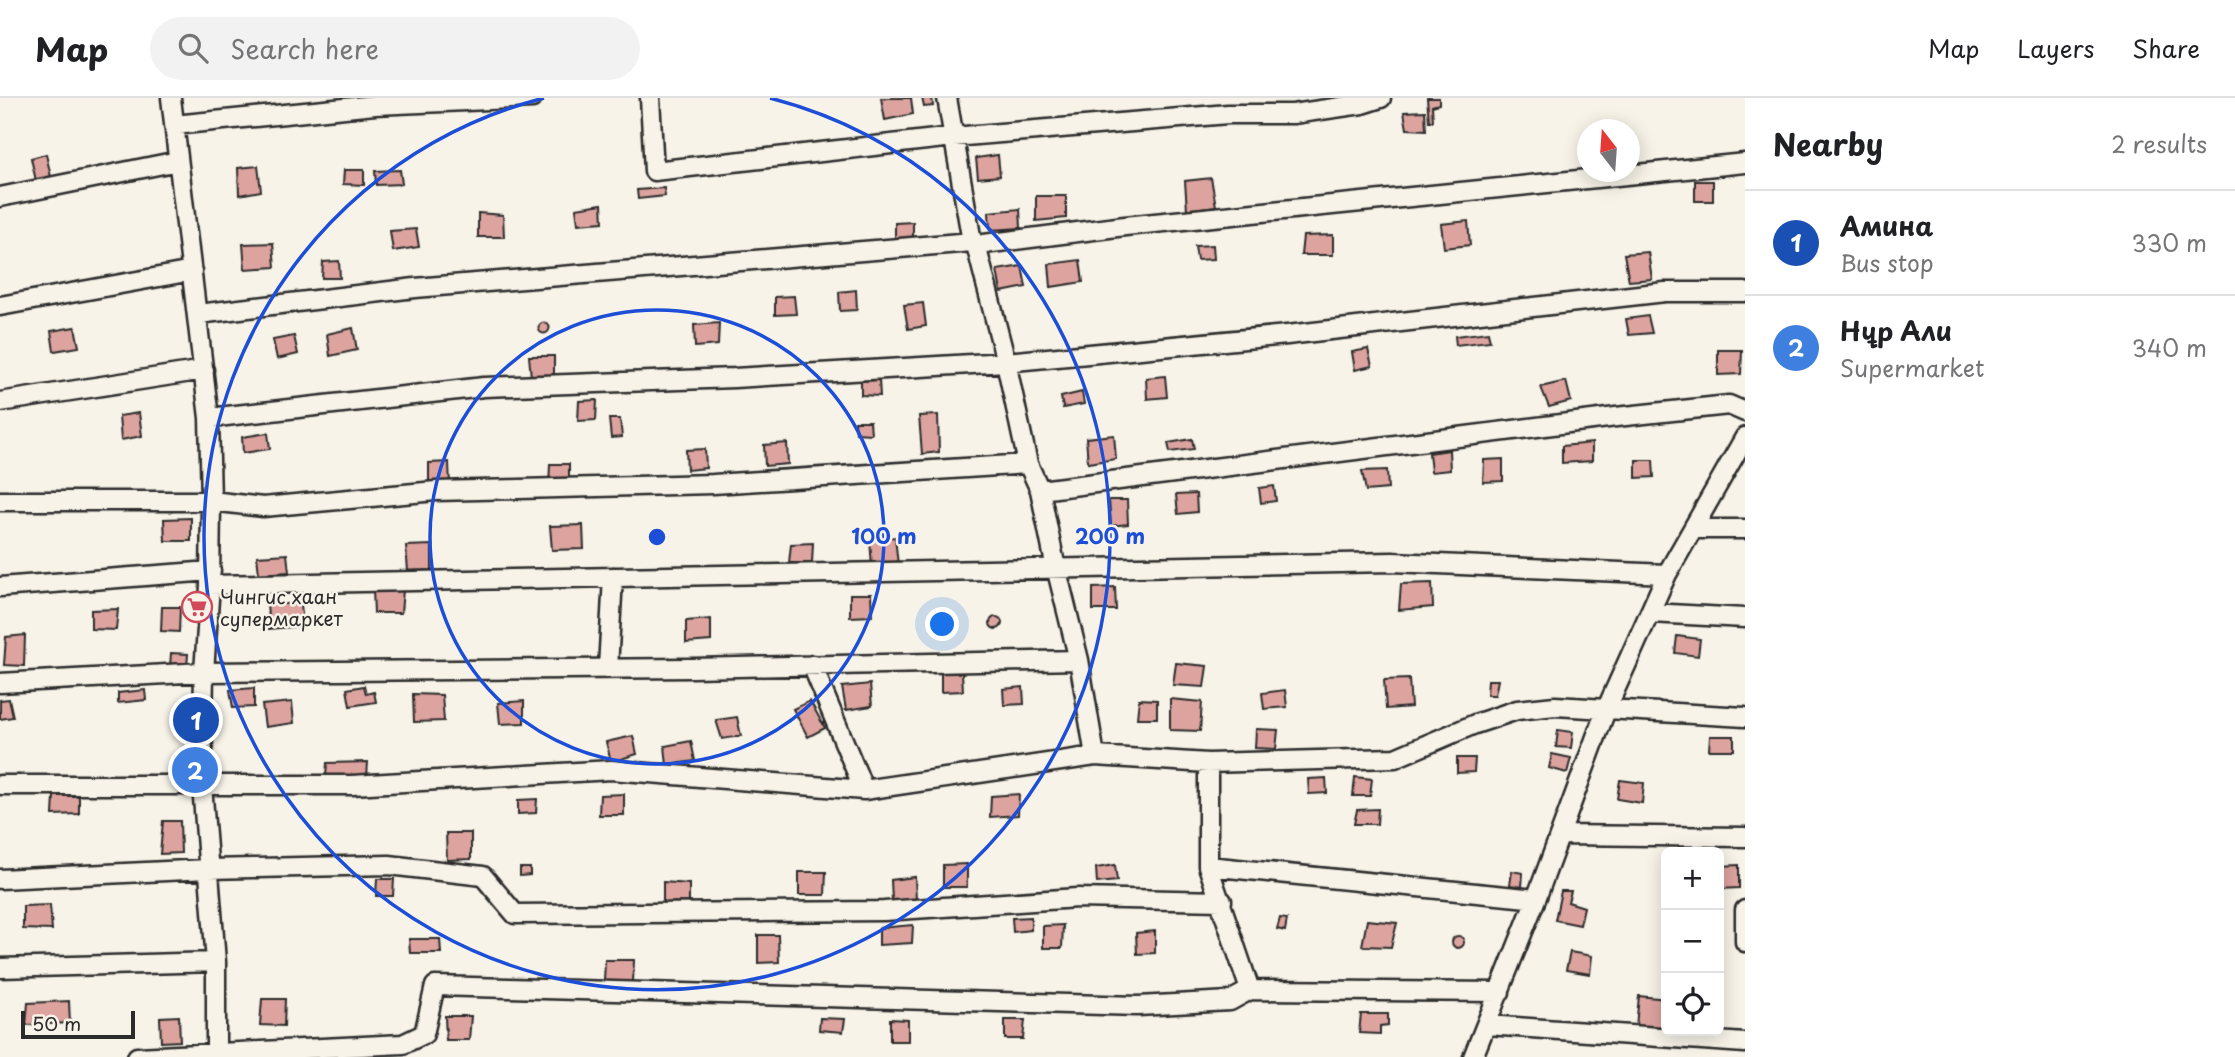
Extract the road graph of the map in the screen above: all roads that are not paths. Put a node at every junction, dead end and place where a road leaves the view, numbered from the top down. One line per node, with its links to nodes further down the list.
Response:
1 (171, 98): 6 (street)
2 (532, 98): 6 (street)
3 (650, 98): 7 (street)
4 (947, 98): 7 (street)
5 (1381, 98): 7 (street)
6 (174, 125): 8 (street)
7 (953, 137): 11 (street)
8 (178, 161): 10 (street); 12 (street)
9 (1745, 163): 11 (street)
10 (0, 197)
11 (974, 244): 15 (street); 16 (street)
12 (192, 271): 14 (street); 15 (street)
13 (1745, 292): 16 (street)
14 (0, 306)
15 (198, 314): 17 (street)
16 (1006, 362): 20 (street); 22 (street)
17 (204, 370): 18 (street); 20 (street)
18 (0, 402)
19 (1745, 412): 23 (street)
20 (209, 418): 25 (street)
21 (1745, 437): 26 (street)
22 (1028, 464): 23 (street); 25 (street)
23 (1040, 490): 28 (street)
24 (0, 501): 25 (street)
25 (211, 501): 31 (street)
26 (1693, 529): 27 (street); 29 (street)
27 (1745, 529)
28 (1056, 568): 29 (street); 30 (street); 35 (street)
29 (1667, 574): 33 (street)
30 (613, 577): 31 (street); 37 (street)
31 (210, 578): 32 (street); 38 (street)
32 (0, 587)
33 (1650, 612): 34 (street); 40 (street)
34 (1745, 618)
35 (1079, 660): 36 (street); 42 (street)
36 (812, 665): 37 (street); 46 (street)
37 (608, 668): 38 (street)
38 (204, 672): 39 (street); 45 (street)
39 (0, 683)
40 (1606, 710): 41 (street); 43 (street); 47 (street)
41 (1745, 718)
42 (1095, 756): 43 (street); 46 (street)
43 (1208, 763): 49 (street)
44 (0, 785): 45 (street)
45 (202, 785): 46 (street); 50 (street)
46 (864, 790)
47 (1560, 835): 48 (street); 52 (street)
48 (1745, 837)
49 (1208, 866): 52 (street); 53 (street)
50 (208, 869): 51 (street); 53 (street); 56 (street)
51 (0, 879)
52 (1536, 899): 59 (street)
53 (1222, 901): 58 (street)
54 (1745, 909): 55 (street)
55 (1745, 942)
56 (216, 962): 57 (street); 62 (street)
57 (0, 968)
58 (1251, 990): 59 (street); 62 (street)
59 (1500, 992): 60 (street)
60 (1487, 1025): 61 (street); 64 (street)
61 (1745, 1044)
62 (216, 1055): 63 (street)
63 (137, 1057)
64 (1473, 1057)

